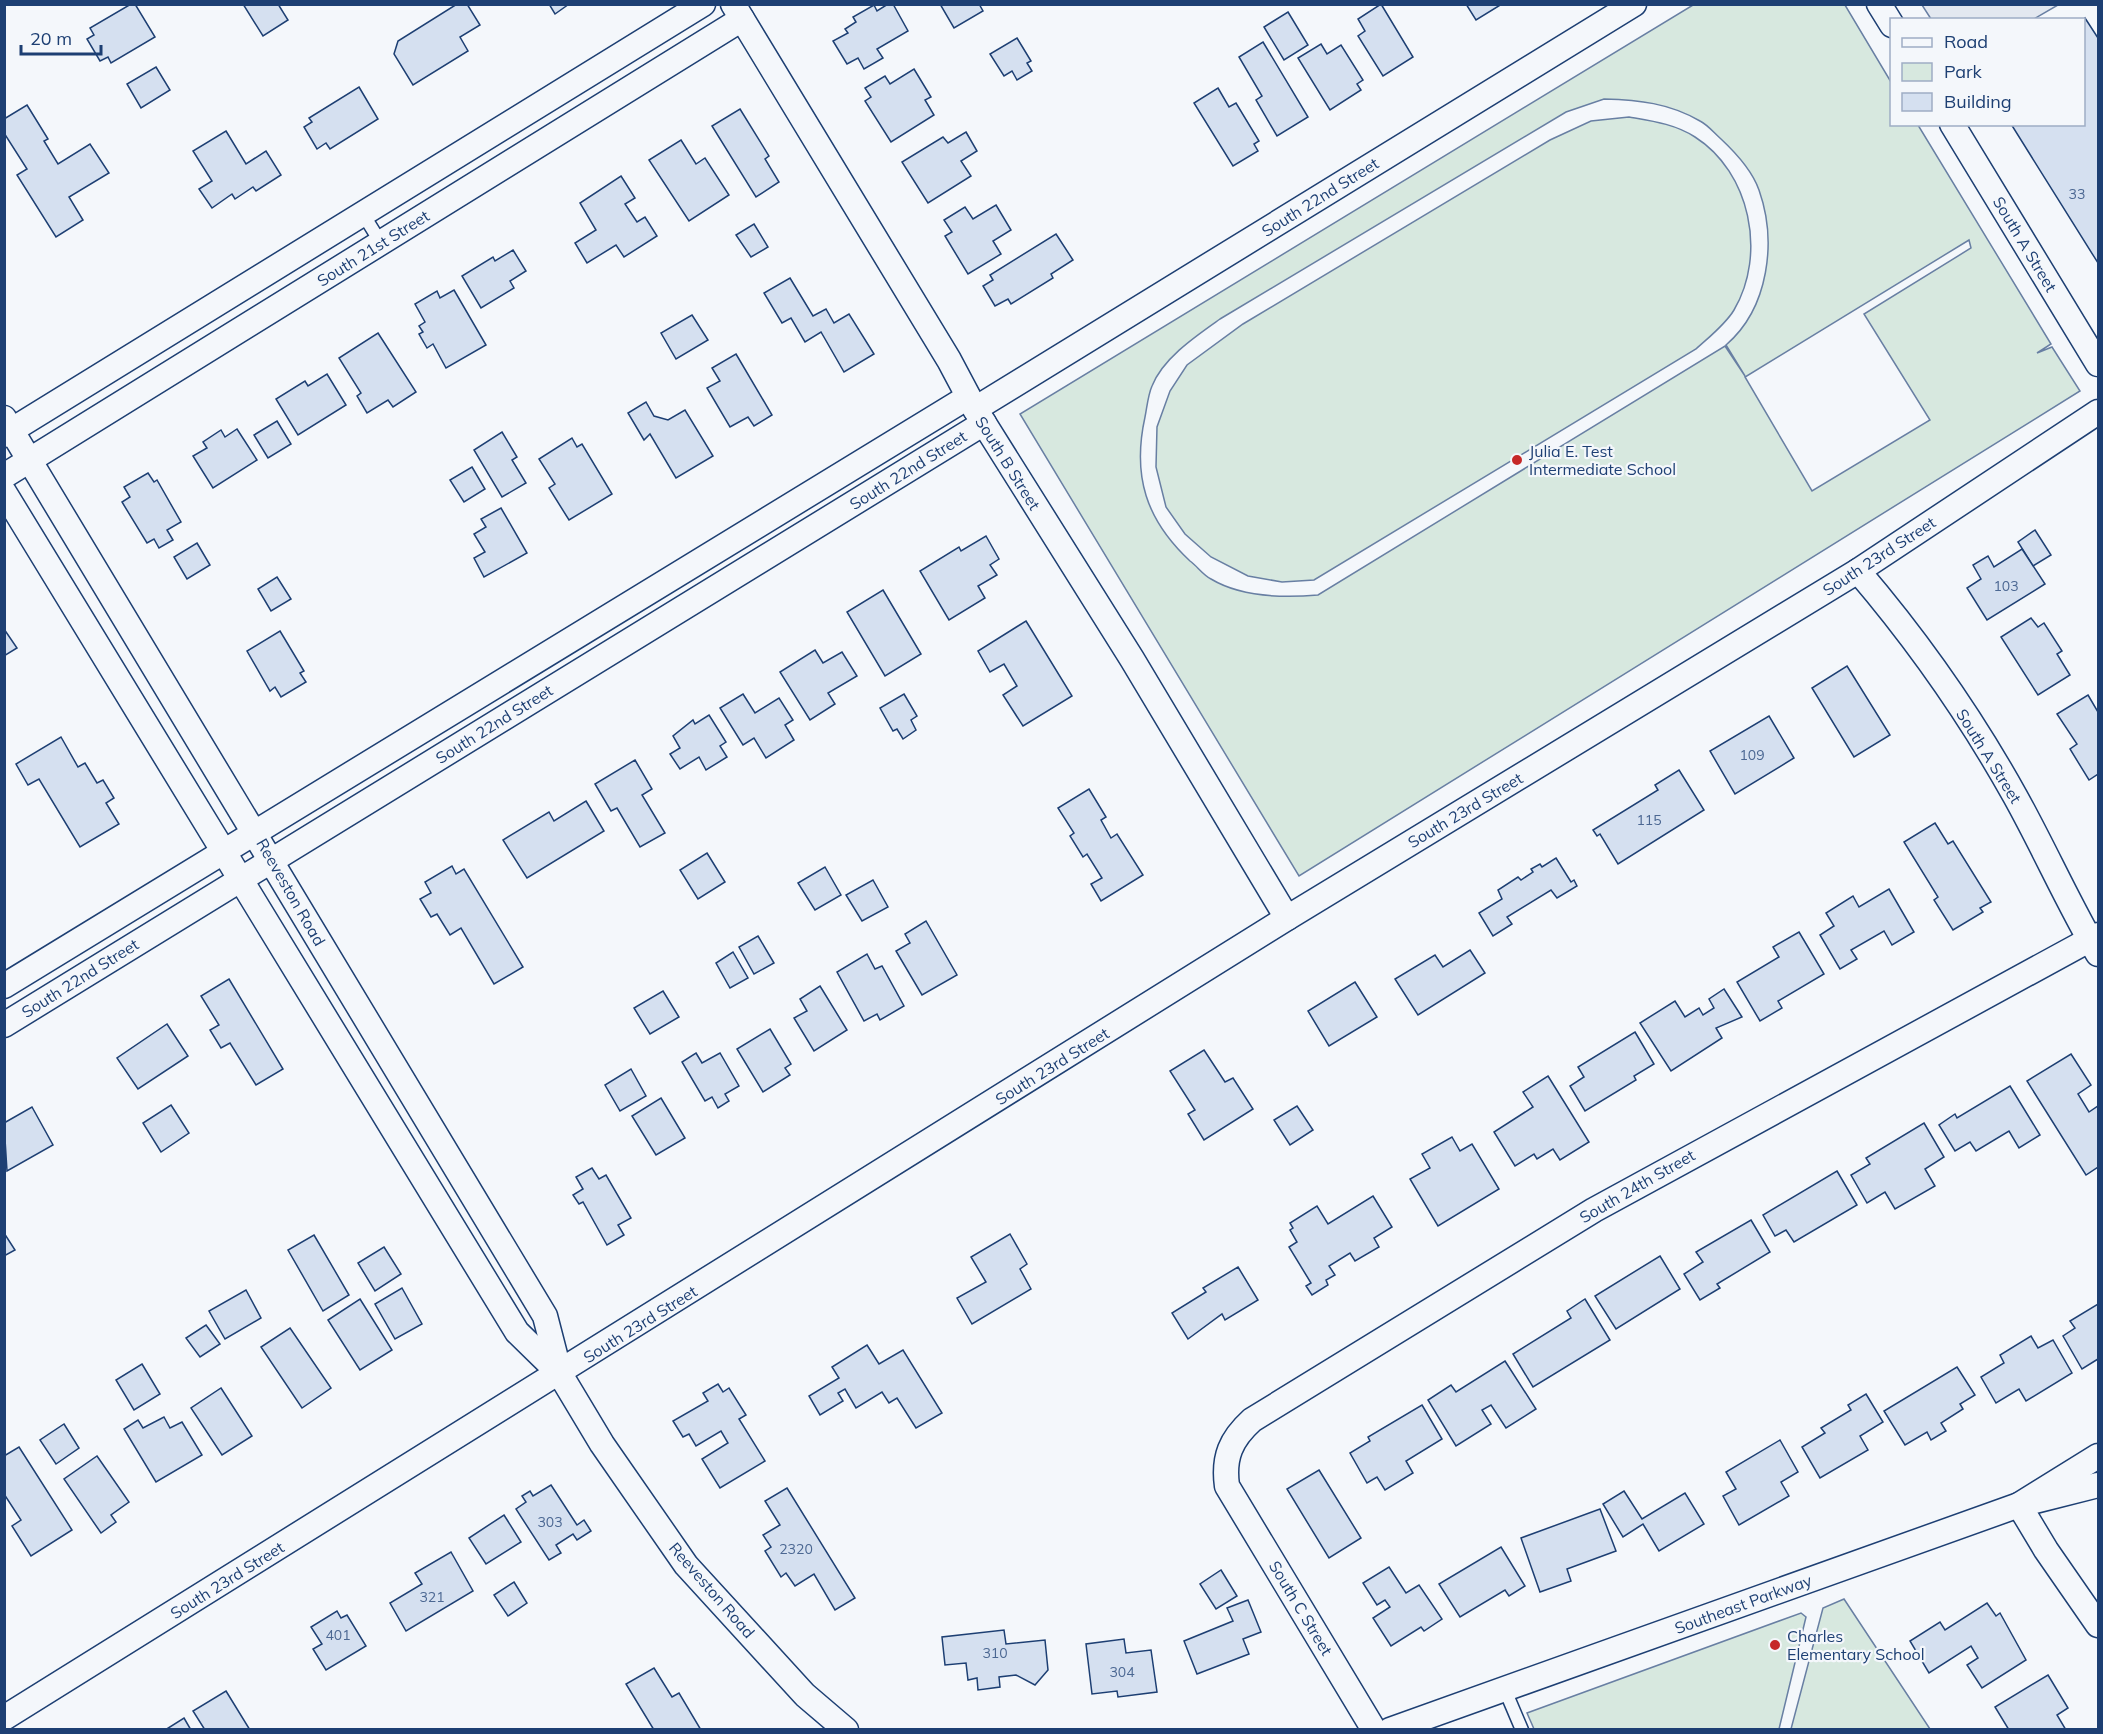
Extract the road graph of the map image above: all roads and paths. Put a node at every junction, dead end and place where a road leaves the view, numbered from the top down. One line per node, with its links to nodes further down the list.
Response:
1 (703, 4): 7 (street, South 21st Street)
2 (1634, 4): 10 (street, South 22nd Street)
3 (1879, 4): 5 (street)
4 (737, 12): 8 (street, South 21st Street); 10 (street, South B Street)
5 (1890, 22)
6 (1953, 126): 9 (street, South A Street)
7 (363, 214): 8 (lane); 12 (street, South 21st Street)
8 (381, 243): 13 (street, South 21st Street)
9 (2098, 364)
10 (976, 410): 17 (street, South 22nd Street); 17 (street, South 22nd Street); 22 (street, South B Street)
11 (2098, 412): 16 (street, South 23rd Street)
12 (7, 428): 13 (street, Reeveston Road)
13 (30, 460): 14 (street, South 21st Street); 18 (street, Reeveston Road)
14 (4, 476)
15 (4, 492): 19 (street, Reeveston Road)
16 (1858, 571): 22 (street, South 23rd Street); 23 (street, South A Street)
17 (622, 627): 18 (street, South 22nd Street); 20 (street, South 22nd Street)
18 (256, 832): 19 (street, South 22nd Street); 20 (street, Reeveston Road)
19 (223, 852): 21 (street, Reeveston Road); 24 (street, South 22nd Street)
20 (270, 862): 21 (street, South 22nd Street); 26 (street, Reeveston Road)
21 (241, 880): 25 (street, South 22nd Street); 26 (street, Reeveston Road)
22 (1287, 918): 26 (street, South 23rd Street)
23 (2096, 943): 29 (street, South 24th Street)
24 (4, 986)
25 (4, 1025)
26 (560, 1374): 33 (street, South 23rd Street); 34 (street, Reeveston Road)
27 (2098, 1456): 30 (street)
28 (2098, 1485): 30 (street, Southeast Parkway)
29 (1227, 1486): 35 (street, South C Street)
30 (2019, 1506): 31 (street); 32 (street, Southeast Parkway)
31 (2098, 1625)
32 (1505, 1690): 36 (street, Southeast Parkway); 37 (lane)
33 (4, 1718)
34 (846, 1730)
35 (1374, 1730)
36 (1390, 1730)
37 (1522, 1730)

